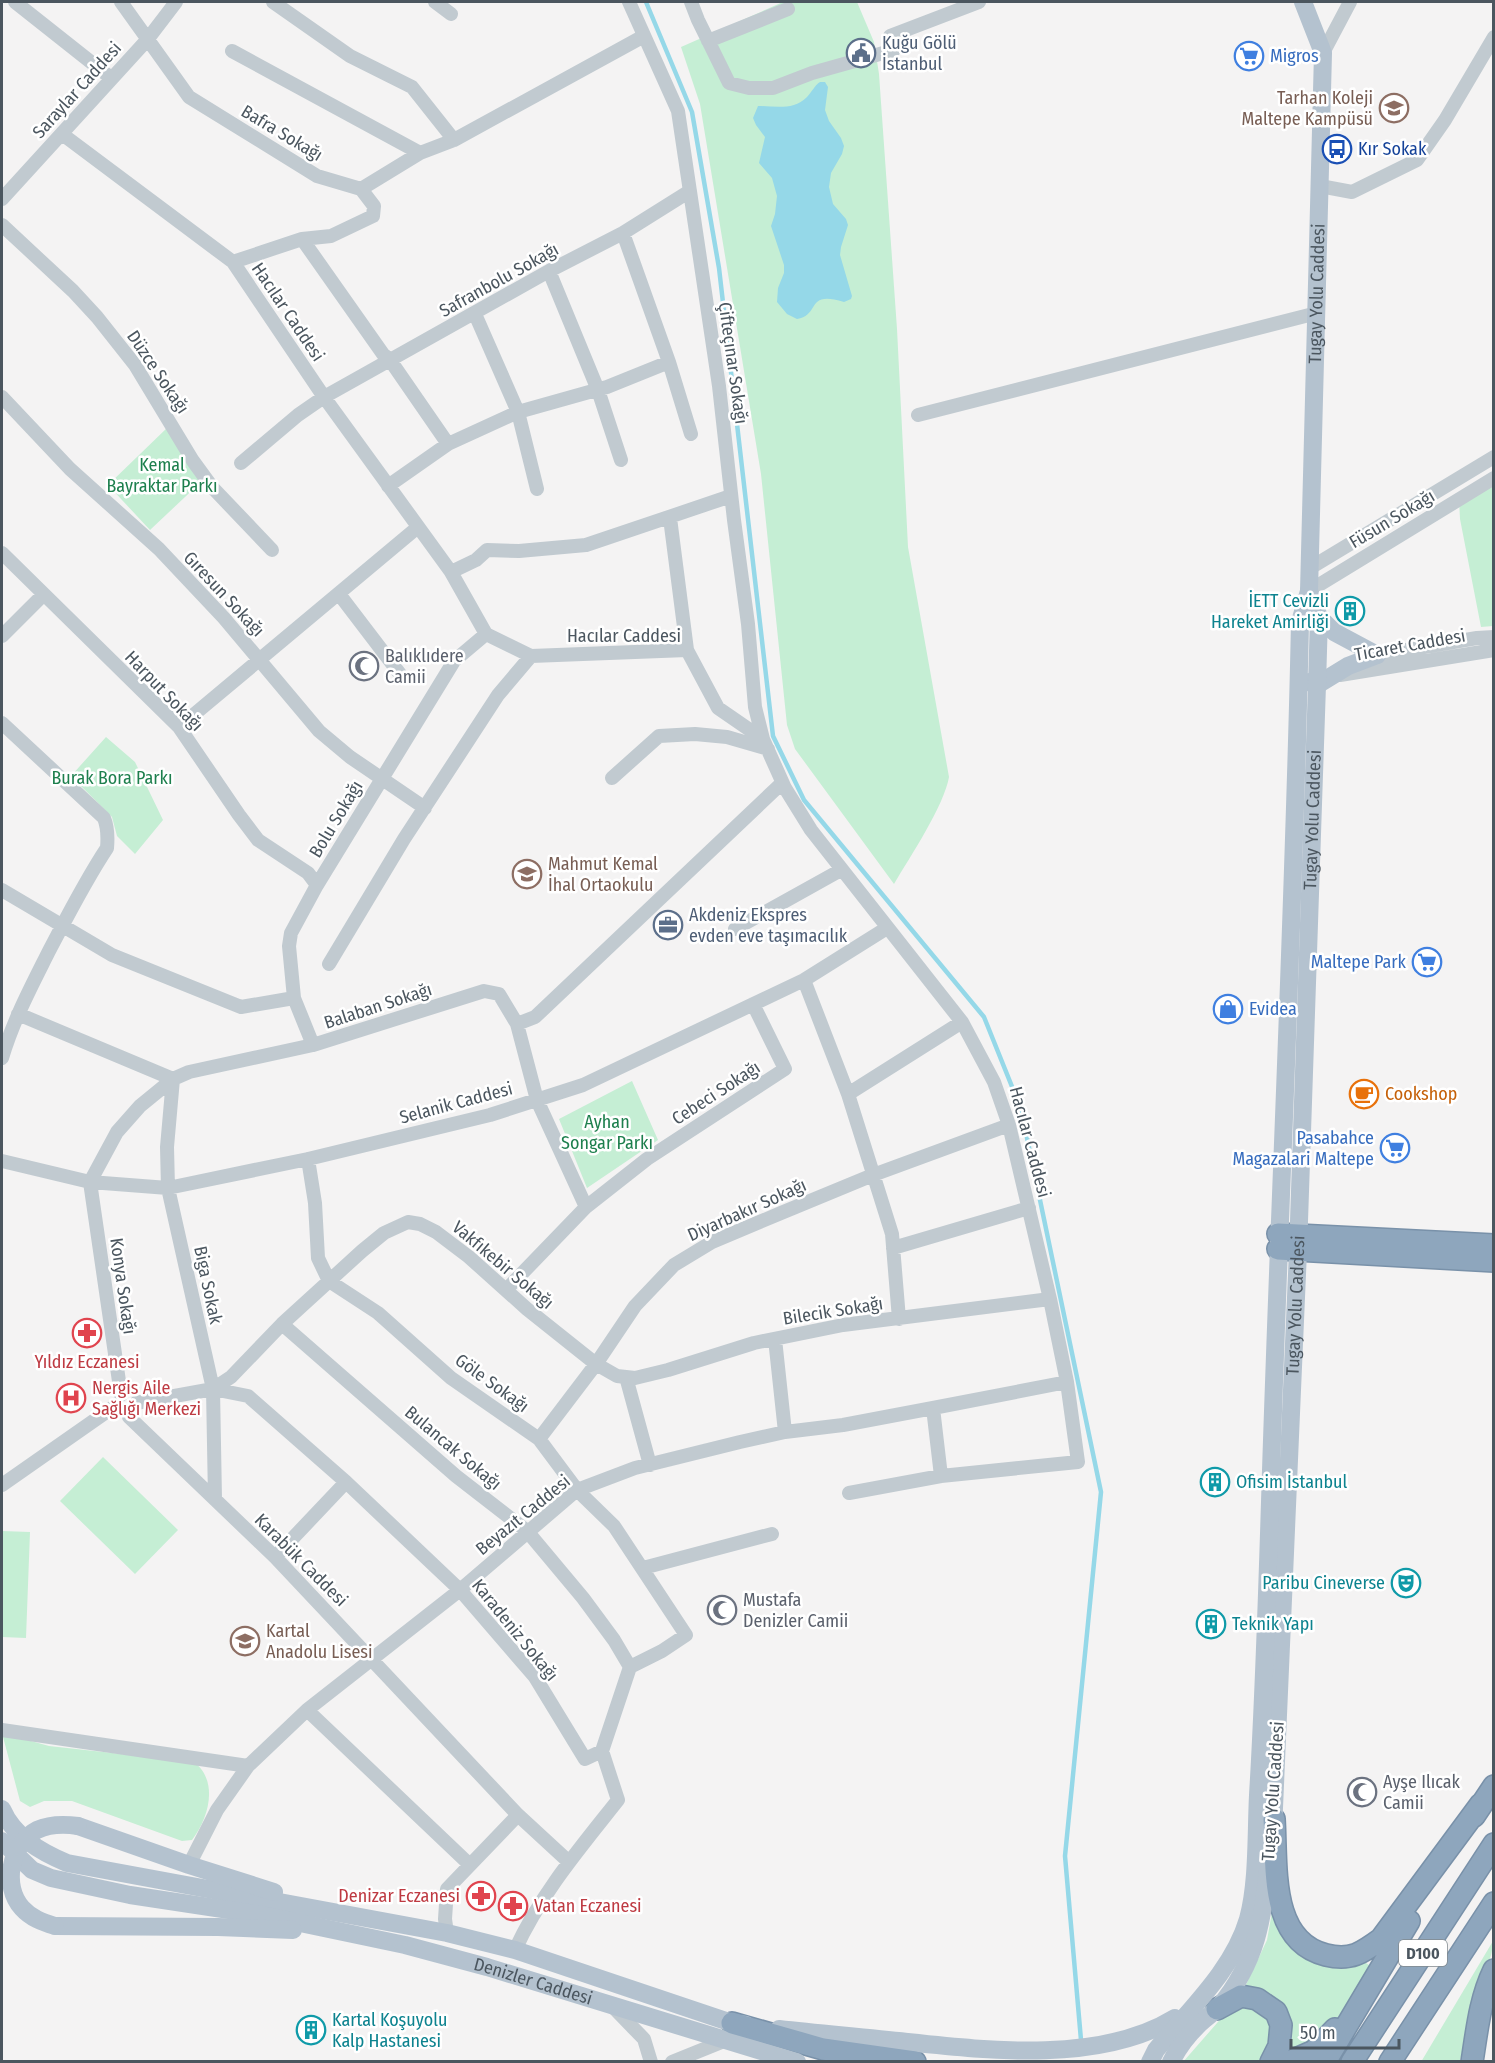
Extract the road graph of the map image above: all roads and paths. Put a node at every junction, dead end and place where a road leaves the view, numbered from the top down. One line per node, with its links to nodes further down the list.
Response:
1 (15, 2): 19 (street)
2 (121, 2): 15 (street, Bafra Sokağı)
3 (176, 2): 15 (street, Saraylar Caddesi)
4 (273, 2): 21 (street)
5 (435, 2): 12 (street)
6 (629, 2): 13 (street, Çifteçınar Sokağı)
7 (691, 2): 16 (street)
8 (979, 2): 16 (street)
9 (1303, 2): 18 (main road, Tugay Yolu Caddesi)
10 (1350, 2): 18 (street)
11 (788, 9): 16 (street)
12 (452, 14)
13 (644, 36): 21 (street); 25 (street, Çifteçınar Sokağı)
14 (1494, 37): 23 (street)
15 (147, 40): 19 (street, Saraylar Caddesi); 24 (street, Bafra Sokağı)
16 (708, 41)
17 (232, 51): 22 (street)
18 (1323, 53): 23 (main road, Tugay Yolu Caddesi)
19 (111, 78): 20 (street, Saraylar Caddesi)
20 (62, 134): 26 (street, Saraylar Caddesi); 30 (street, Hacılar Caddesi)
21 (454, 140): 22 (street)
22 (420, 153): 24 (street)
23 (1320, 186): 32 (main road, Tugay Yolu Caddesi)
24 (361, 189): 29 (street)
25 (690, 191): 28 (street, Safranbolu Sokağı); 49 (street, Çifteçınar Sokağı)
26 (3, 195)
27 (2, 225): 52 (street, Düzce Sokağı)
28 (623, 232): 31 (street, Safranbolu Sokağı); 35 (street)
29 (302, 239): 30 (street); 34 (street)
30 (233, 262): 38 (street, Hacılar Caddesi)
31 (549, 271): 33 (street, Safranbolu Sokağı); 36 (street)
32 (1317, 313): 40 (street); 54 (main road, Tugay Yolu Caddesi)
33 (475, 314): 34 (street, Safranbolu Sokağı); 39 (street)
34 (390, 360): 38 (street, Safranbolu Sokağı); 42 (street)
35 (669, 362): 36 (street); 41 (street)
36 (598, 390): 39 (street); 44 (street)
37 (2, 397): 67 (street, Gıresun Sokağı)
38 (324, 397): 45 (street, Safranbolu Sokağı); 47 (street, Hacılar Caddesi)
39 (518, 412): 42 (street); 48 (street)
40 (918, 415)
41 (691, 434)
42 (448, 444): 47 (street)
43 (1494, 457): 54 (street, Füsun Sokağı)
44 (621, 460)
45 (241, 463)
46 (1494, 478): 56 (street, Füsun Sokağı)
47 (388, 486): 51 (street, Hacılar Caddesi)
48 (537, 489)
49 (731, 496): 50 (street); 73 (street, Çifteçınar Sokağı)
50 (670, 518): 55 (street); 63 (street)
51 (418, 527): 55 (street, Hacılar Caddesi); 57 (street)
52 (272, 550)
53 (2, 553): 58 (street, Harput Sokağı)
54 (1310, 568): 56 (main road, Tugay Yolu Caddesi)
55 (451, 572): 60 (street, Hacılar Caddesi)
56 (1309, 591): 59 (main road, Tugay Yolu Caddesi); 70 (main road, Tugay Yolu Caddesi)
57 (339, 594): 67 (street); 68 (street)
58 (43, 595): 61 (street); 72 (street, Harput Sokağı)
59 (1318, 617): 65 (main road); 69 (main road, Tugay Yolu Caddesi)
60 (486, 634): 66 (street, Hacılar Caddesi); 75 (street, Bolu Sokağı)
61 (2, 636)
62 (1494, 637): 65 (street, Ticaret Caddesi)
63 (687, 650): 66 (street, Hacılar Caddesi); 73 (street, Hacılar Caddesi)
64 (1494, 650): 69 (street, Ticaret Caddesi)
65 (1377, 655): 69 (main road)
66 (531, 656): 77 (street)
67 (260, 660): 72 (street); 75 (street, Gıresun Sokağı)
68 (400, 674)
69 (1322, 676): 70 (main road); 104 (main road, Tugay Yolu Caddesi)
70 (1298, 678): 104 (main road, Tugay Yolu Caddesi)
71 (2, 723): 81 (street)
72 (179, 727): 79 (street, Harput Sokağı)
73 (765, 744): 74 (street); 76 (street, Hacılar Caddesi)
74 (612, 778)
75 (381, 779): 77 (street, Gıresun Sokağı); 79 (street, Bolu Sokağı)
76 (782, 783): 78 (street, Hacılar Caddesi); 90 (street)
77 (425, 808): 84 (street)
78 (841, 870): 82 (street, Hacılar Caddesi); 83 (street)
79 (317, 885): 86 (street, Bolu Sokağı)
80 (2, 890): 81 (street)
81 (62, 926): 86 (street); 88 (street)
82 (887, 928): 85 (street, Selanik Caddesi); 89 (street, Hacılar Caddesi)
83 (735, 929)
84 (329, 964)
85 (804, 980): 87 (street, Selanik Caddesi); 94 (street)
86 (294, 998): 91 (street, Bolu Sokağı)
87 (753, 1004): 95 (street, Selanik Caddesi); 102 (street, Cebeci Sokağı)
88 (18, 1014): 92 (street); 93 (street)
89 (962, 1022): 94 (street); 96 (street, Hacılar Caddesi)
90 (517, 1024): 91 (street, Balaban Sokağı); 95 (street, Balaban Sokağı)
91 (313, 1045): 93 (street, Balaban Sokağı)
92 (2, 1058)
93 (173, 1079): 100 (street, Balaban Sokağı); 101 (street, Biga Sokak)
94 (848, 1094): 99 (street)
95 (537, 1100): 97 (street, Selanik Caddesi); 102 (street, Balaban Sokağı)
96 (1009, 1125): 99 (street, Diyarbakır Sokağı); 103 (street, Hacılar Caddesi)
97 (308, 1159): 101 (street, Selanik Caddesi); 108 (street)
98 (2, 1161): 100 (street, Selanik Caddesi)
99 (873, 1175): 106 (street); 114 (street, Diyarbakır Sokağı)
100 (90, 1182): 101 (street, Selanik Caddesi); 118 (street, Konya Sokağı)
101 (168, 1188): 117 (street, Biga Sokak)
102 (586, 1207): 109 (street, Cebeci Sokağı)
103 (1029, 1208): 106 (street); 110 (street, Hacılar Caddesi)
104 (1288, 1242): 105 (highway); 107 (highway); 147 (main road, Tugay Yolu Caddesi); 160 (main road, Tugay Yolu Caddesi)
105 (1494, 1245)
106 (893, 1248): 111 (street)
107 (1494, 1261)
108 (329, 1281): 109 (street, Vakfıkebir Sokağı); 112 (street, Vakfıkebir Sokağı); 124 (street, Göle Sokağı)
109 (506, 1290): 114 (street, Vakfıkebir Sokağı)
110 (1050, 1299): 111 (street, Bilecik Sokağı); 116 (street, Hacılar Caddesi)
111 (899, 1319): 113 (street, Bilecik Sokağı)
112 (282, 1324): 117 (street, Vakfıkebir Sokağı); 132 (street, Bulancak Sokağı)
113 (775, 1339): 115 (street, Bilecik Sokağı); 123 (street)
114 (596, 1364): 115 (street, Vakfıkebir Sokağı); 124 (street, Diyarbakır Sokağı)
115 (626, 1377): 125 (street)
116 (1067, 1382): 121 (street, Beyazıt Caddesi); 126 (street, Hacılar Caddesi)
117 (213, 1389): 119 (street, Vakfıkebir Sokağı); 127 (street, Karadeniz Sokağı); 131 (street, Biga Sokak)
118 (121, 1395): 119 (street); 120 (street)
119 (136, 1403): 122 (street)
120 (112, 1408): 122 (street); 128 (street)
121 (933, 1408): 123 (street, Beyazıt Caddesi); 126 (street)
122 (129, 1417): 131 (street, Karabük Caddesi)
123 (785, 1432): 125 (street, Beyazıt Caddesi)
124 (539, 1439): 129 (street, Göle Sokağı)
125 (650, 1465): 129 (street, Beyazıt Caddesi)
126 (941, 1476): 130 (street)
127 (346, 1482): 134 (street); 136 (street, Karadeniz Sokağı)
128 (2, 1485)
129 (577, 1490): 132 (street, Beyazıt Caddesi); 135 (street, Göle Sokağı)
130 (849, 1493)
131 (214, 1499): 134 (street, Karabük Caddesi)
132 (528, 1531): 136 (street, Beyazıt Caddesi); 138 (street, Bulancak Sokağı)
133 (772, 1534): 135 (street)
134 (275, 1557): 137 (street, Karabük Caddesi)
135 (642, 1568): 138 (street, Göle Sokağı)
136 (460, 1590): 137 (street, Beyazıt Caddesi); 141 (street, Karadeniz Sokağı)
137 (372, 1659): 139 (street, Beyazıt Caddesi); 146 (street, Karabük Caddesi)
138 (630, 1667): 141 (street)
139 (307, 1710): 142 (street, Beyazıt Caddesi); 152 (street)
140 (2, 1730): 142 (street)
141 (602, 1751): 150 (street)
142 (248, 1766): 151 (street, Beyazıt Caddesi)
143 (1494, 1786): 144 (highway)
144 (1481, 1804): 147 (highway); 157 (highway)
145 (2, 1809): 154 (main road, Denizler Caddesi)
146 (518, 1815): 150 (street, Karabük Caddesi); 152 (street)
147 (1274, 1819): 162 (main road, Tugay Yolu Caddesi)
148 (2, 1841): 155 (main road, Denizler Caddesi)
149 (1494, 1844): 174 (highway, D100)
150 (569, 1862): 158 (street)
151 (189, 1865): 154 (main road, Denizler Caddesi); 155 (main road, Denizler Caddesi, bridge)
152 (470, 1865): 156 (street)
153 (1494, 1903): 175 (highway, D100)
154 (354, 1916): 156 (main road, Denizler Caddesi)
155 (342, 1931): 161 (main road, Denizler Caddesi)
156 (447, 1933): 158 (main road, Denizler Caddesi)
157 (1394, 1946): 172 (highway); 173 (highway)
158 (515, 1950): 163 (main road, Denizler Caddesi)
159 (1494, 1970): 176 (highway)
160 (1197, 2000): 163 (main road); 169 (main road)
161 (610, 2004): 163 (main road, Denizler Caddesi); 164 (street)
162 (1217, 2009): 170 (main road, Tugay Yolu Caddesi); 171 (highway)
163 (728, 2032): 165 (street); 166 (main road); 167 (main road); 168 (highway)
164 (651, 2061)
165 (672, 2061)
166 (777, 2061)
167 (797, 2061)
168 (915, 2061)
169 (1150, 2061)
170 (1171, 2061)
171 (1271, 2061)
172 (1289, 2061)
173 (1325, 2061)
174 (1352, 2061)
175 (1390, 2061)
176 (1473, 2061)

